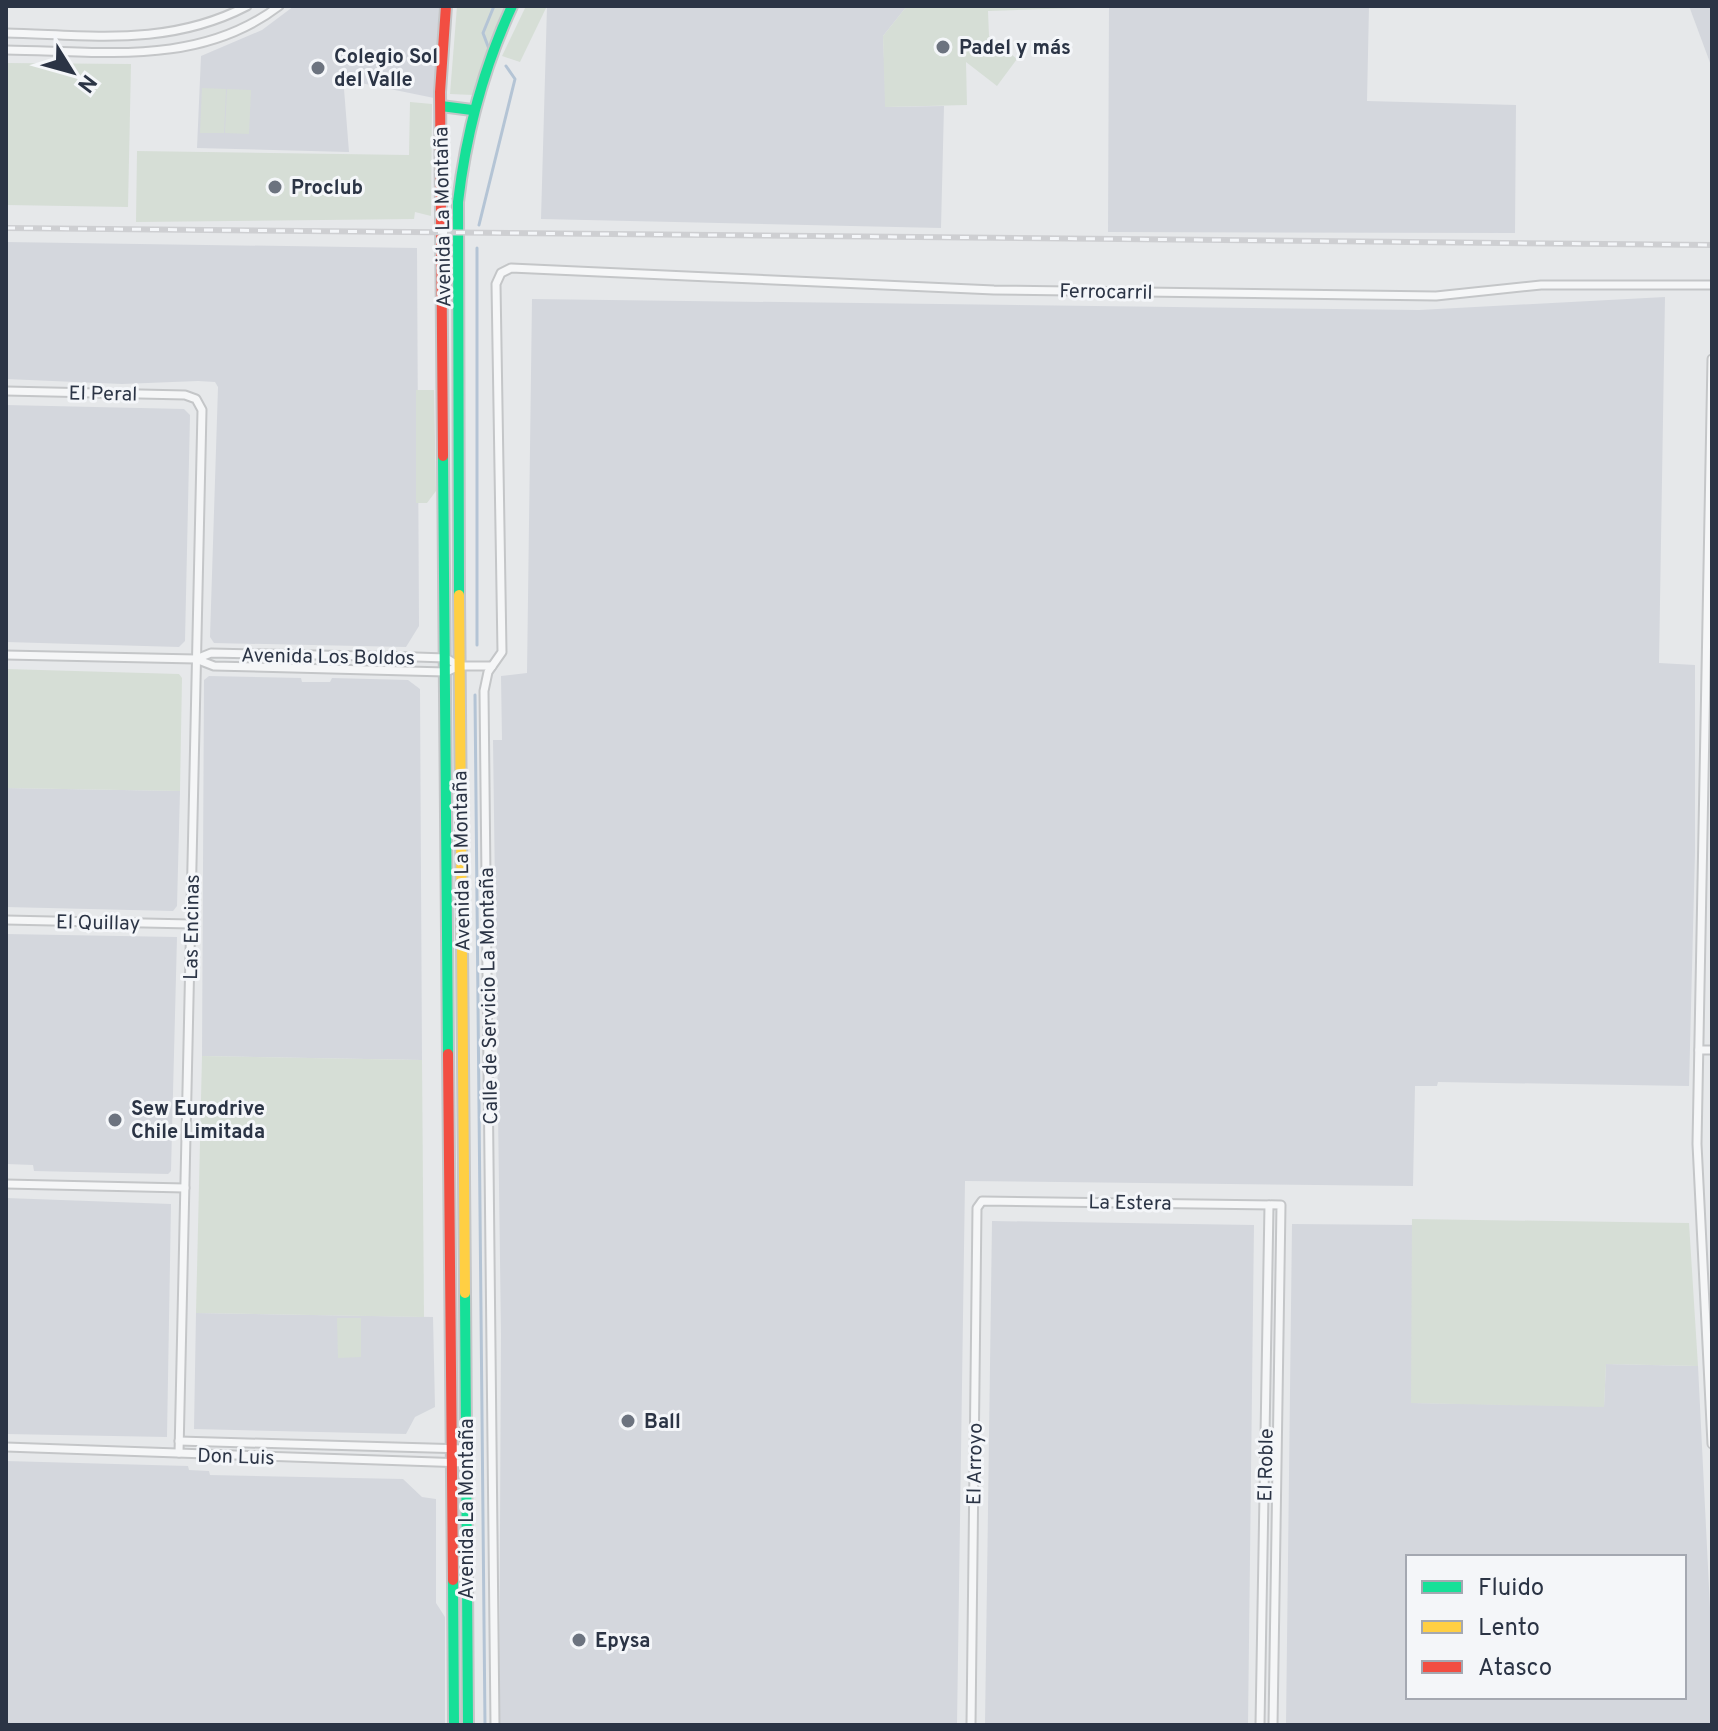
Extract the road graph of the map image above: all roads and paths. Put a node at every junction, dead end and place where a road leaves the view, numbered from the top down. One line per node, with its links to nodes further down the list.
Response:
1 (247, 6): 5 (street)
2 (279, 6): 6 (street)
3 (446, 6): 7 (main road, Avenida La Montaña)
4 (512, 6): 8 (main road, Avenida La Montaña)
5 (6, 33)
6 (6, 50)
7 (441, 106): 8 (main road); 15 (main road, Avenida La Montaña)
8 (472, 110): 17 (main road, Avenida La Montaña)
9 (501, 273): 10 (street, Ferrocarril); 18 (street, Calle de Servicio La Montaña)
10 (1712, 285)
11 (1712, 359): 22 (street)
12 (6, 391): 13 (street, El Peral)
13 (198, 401): 16 (street, Las Encinas)
14 (6, 655): 16 (street, Avenida Los Boldos)
15 (446, 658): 16 (street, Avenida Los Boldos); 17 (street); 19 (main road, Avenida La Montaña)
16 (196, 659): 19 (street, Avenida Los Boldos); 21 (street, Las Encinas)
17 (459, 666): 18 (street, Avenida Los Boldos); 19 (street, Avenida Los Boldos); 33 (main road, Avenida La Montaña)
18 (492, 666): 43 (street, Calle de Servicio La Montaña)
19 (446, 672): 32 (main road, Avenida La Montaña)
20 (6, 920): 21 (street, El Quillay)
21 (191, 924): 25 (street, Las Encinas)
22 (1699, 1050): 23 (street); 30 (street)
23 (1712, 1050)
24 (6, 1184): 25 (street)
25 (185, 1188): 29 (street, Las Encinas)
26 (979, 1203): 27 (street, La Estera); 44 (street, El Arroyo)
27 (1269, 1205): 28 (street, La Estera); 39 (street, El Roble)
28 (1281, 1205): 40 (street, El Roble)
29 (179, 1441): 32 (street); 34 (street, Las Encinas)
30 (1712, 1444)
31 (6, 1447): 34 (street, Don Luis)
32 (452, 1448): 33 (street); 35 (main road, Avenida La Montaña)
33 (465, 1449): 36 (main road, Avenida La Montaña)
34 (179, 1453): 35 (street, Don Luis)
35 (452, 1462): 36 (street, Don Luis); 37 (main road, Avenida La Montaña)
36 (465, 1463): 38 (main road, Avenida La Montaña)
37 (452, 1537): 38 (main road); 41 (main road, Avenida La Montaña)
38 (466, 1537): 42 (main road, Avenida La Montaña)
39 (1260, 1711): 40 (street); 45 (street, El Roble)
40 (1273, 1711): 46 (street, El Roble)
41 (454, 1725)
42 (468, 1725)
43 (495, 1725)
44 (971, 1725)
45 (1260, 1725)
46 (1273, 1725)

